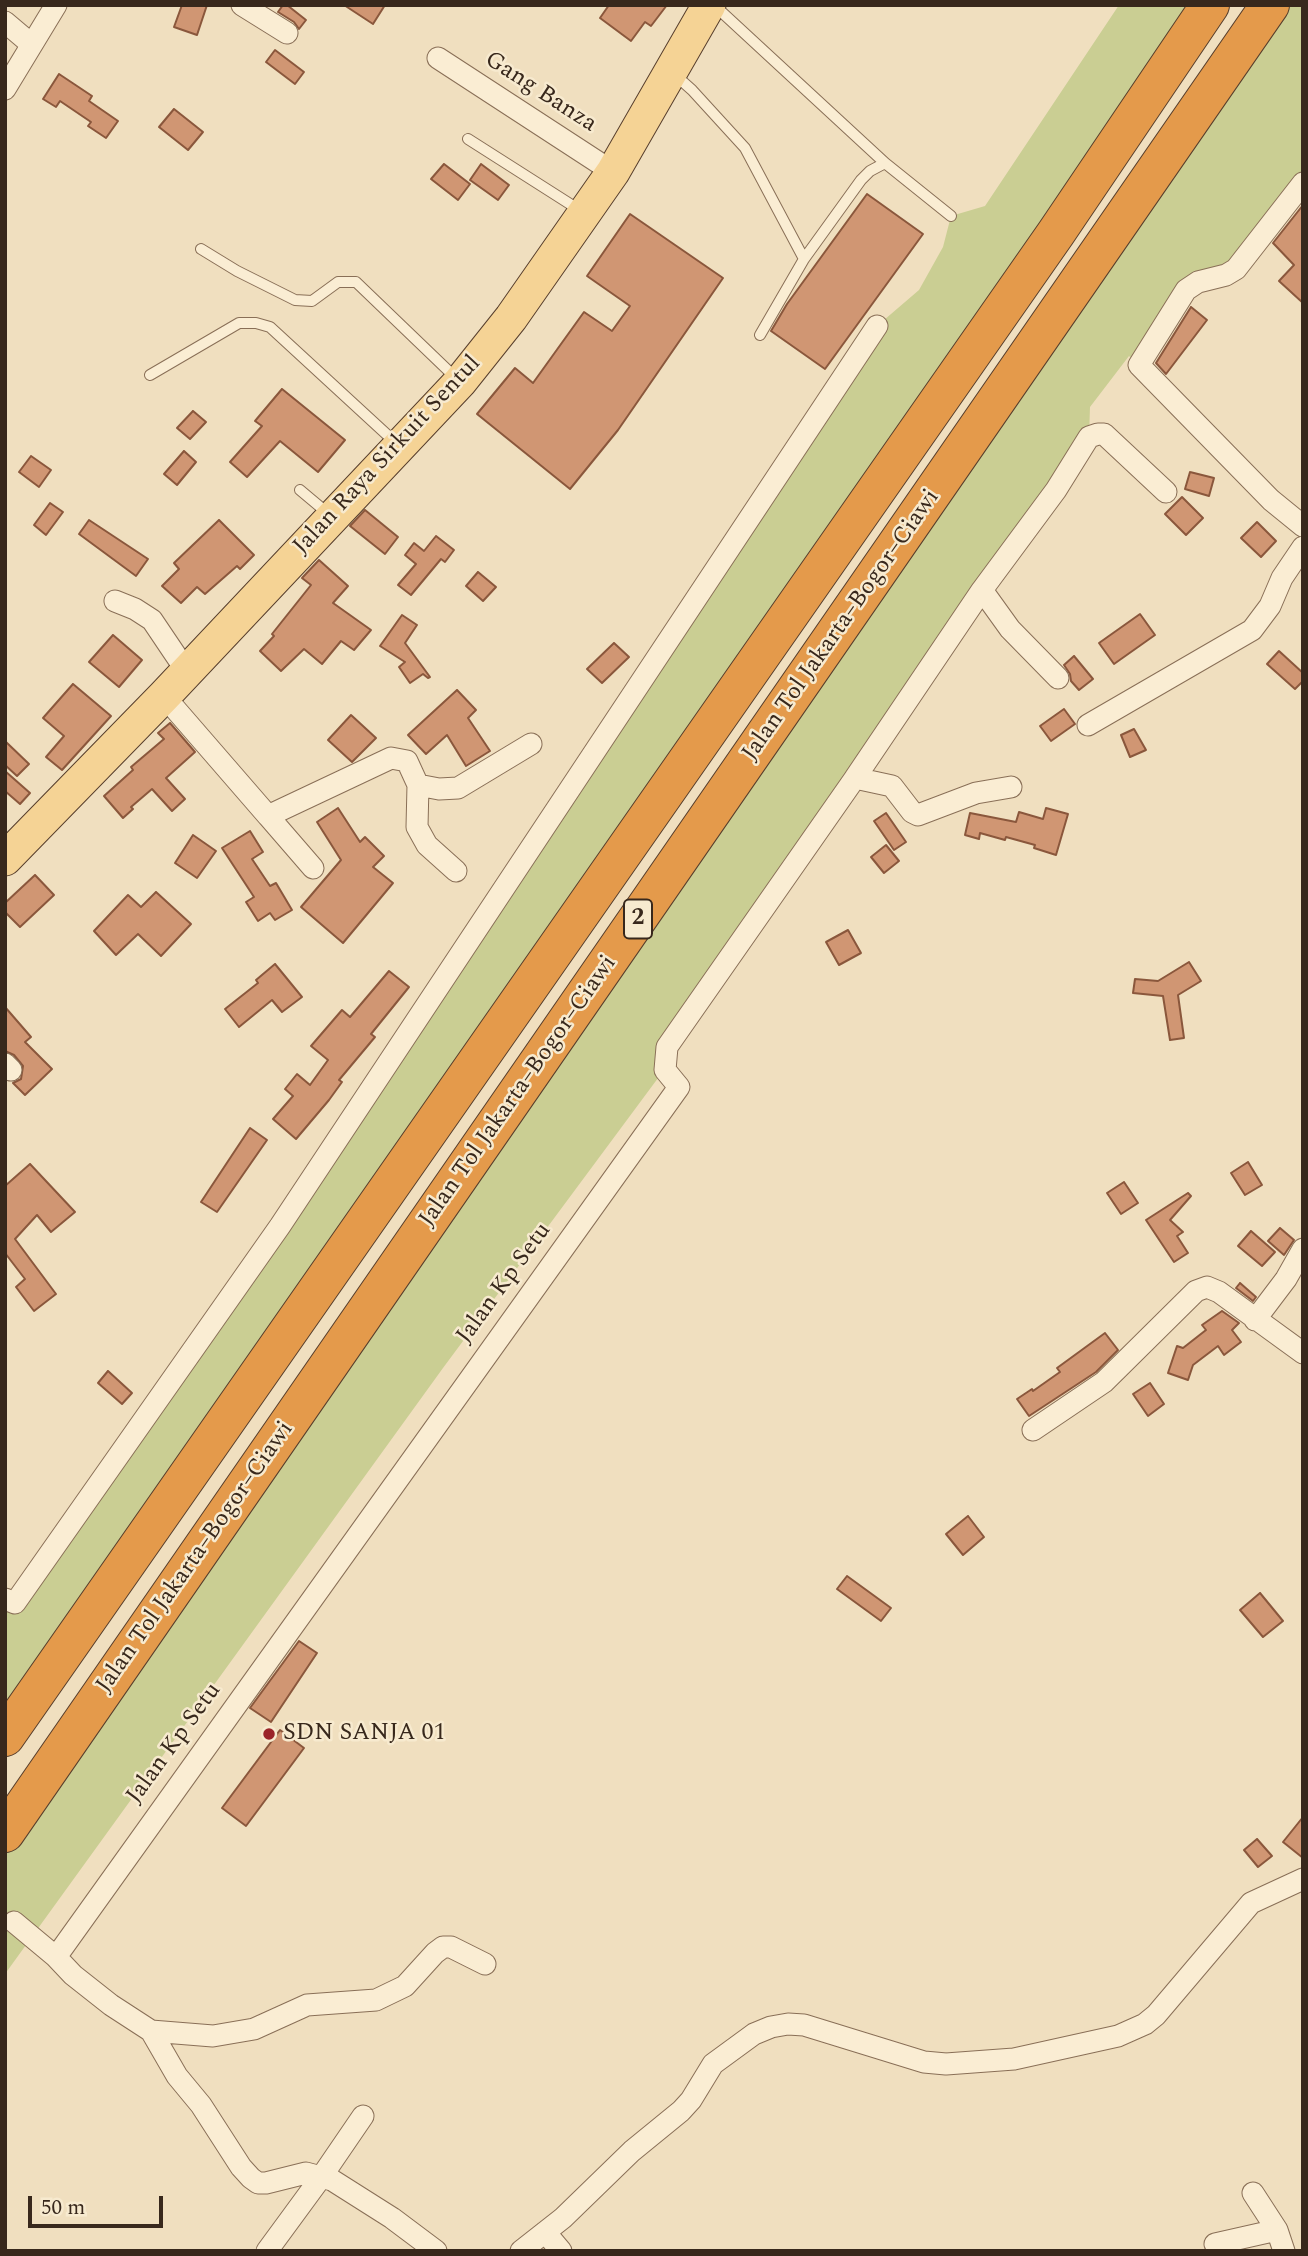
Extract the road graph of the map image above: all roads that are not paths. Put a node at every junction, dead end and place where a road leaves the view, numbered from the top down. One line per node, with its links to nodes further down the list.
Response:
1 (56, 5): 8 (street)
2 (242, 5): 7 (street)
3 (1210, 5): 49 (highway, Jalan Tol Jakarta–Bogor–Ciawi / 2)
4 (1270, 5): 50 (highway, Jalan Tol Jakarta–Bogor–Ciawi / 2)
5 (705, 7): 10 (main road, Jalan Raya Sirkuit Sentul); 13 (lane)
6 (5, 22): 8 (street)
7 (287, 33)
8 (31, 44): 11 (street)
9 (438, 58): 14 (street, Gang Banza)
10 (671, 72): 14 (main road, Jalan Raya Sirkuit Sentul); 19 (lane)
11 (5, 89)
12 (468, 139): 16 (lane)
13 (885, 163): 17 (lane); 19 (lane)
14 (613, 172): 16 (main road, Jalan Raya Sirkuit Sentul)
15 (1303, 183): 28 (street)
16 (585, 214): 23 (main road, Jalan Raya Sirkuit Sentul)
17 (951, 216)
18 (201, 249): 23 (lane)
19 (804, 259): 21 (lane)
20 (877, 326): 48 (street)
21 (760, 335)
22 (150, 375): 24 (lane)
23 (460, 382): 24 (main road, Jalan Raya Sirkuit Sentul)
24 (400, 447): 27 (main road, Jalan Raya Sirkuit Sentul)
25 (300, 489): 27 (lane)
26 (1166, 492): 30 (street)
27 (333, 517): 32 (main road, Jalan Raya Sirkuit Sentul)
28 (1303, 526)
29 (1303, 547): 35 (street)
30 (982, 590): 33 (street); 37 (street)
31 (115, 601): 32 (street)
32 (187, 672): 34 (main road, Jalan Raya Sirkuit Sentul)
33 (1058, 678)
34 (164, 696): 40 (street); 41 (main road, Jalan Raya Sirkuit Sentul)
35 (1088, 724)
36 (531, 744): 38 (street)
37 (855, 778): 39 (street); 53 (street, Jalan Kp Setu)
38 (418, 785): 40 (street); 43 (street)
39 (1011, 787)
40 (268, 816): 42 (street)
41 (5, 859)
42 (313, 869)
43 (456, 871)
44 (1303, 1249): 45 (street)
45 (1255, 1320): 46 (street); 47 (street)
46 (1303, 1353)
47 (1033, 1430)
48 (5, 1600)
49 (5, 1737)
50 (5, 1833)
51 (1303, 1879): 60 (street)
52 (14, 1922): 53 (street)
53 (57, 1957): 55 (street)
54 (485, 1964): 55 (street)
55 (151, 2031): 57 (street)
56 (363, 2116): 57 (street)
57 (322, 2176): 62 (street); 63 (street)
58 (1253, 2193): 59 (street)
59 (1277, 2230): 61 (street); 66 (street)
60 (545, 2232): 64 (street); 65 (street)
61 (1215, 2244)
62 (267, 2251)
63 (436, 2251)
64 (521, 2251)
65 (561, 2251)
66 (1284, 2251)

